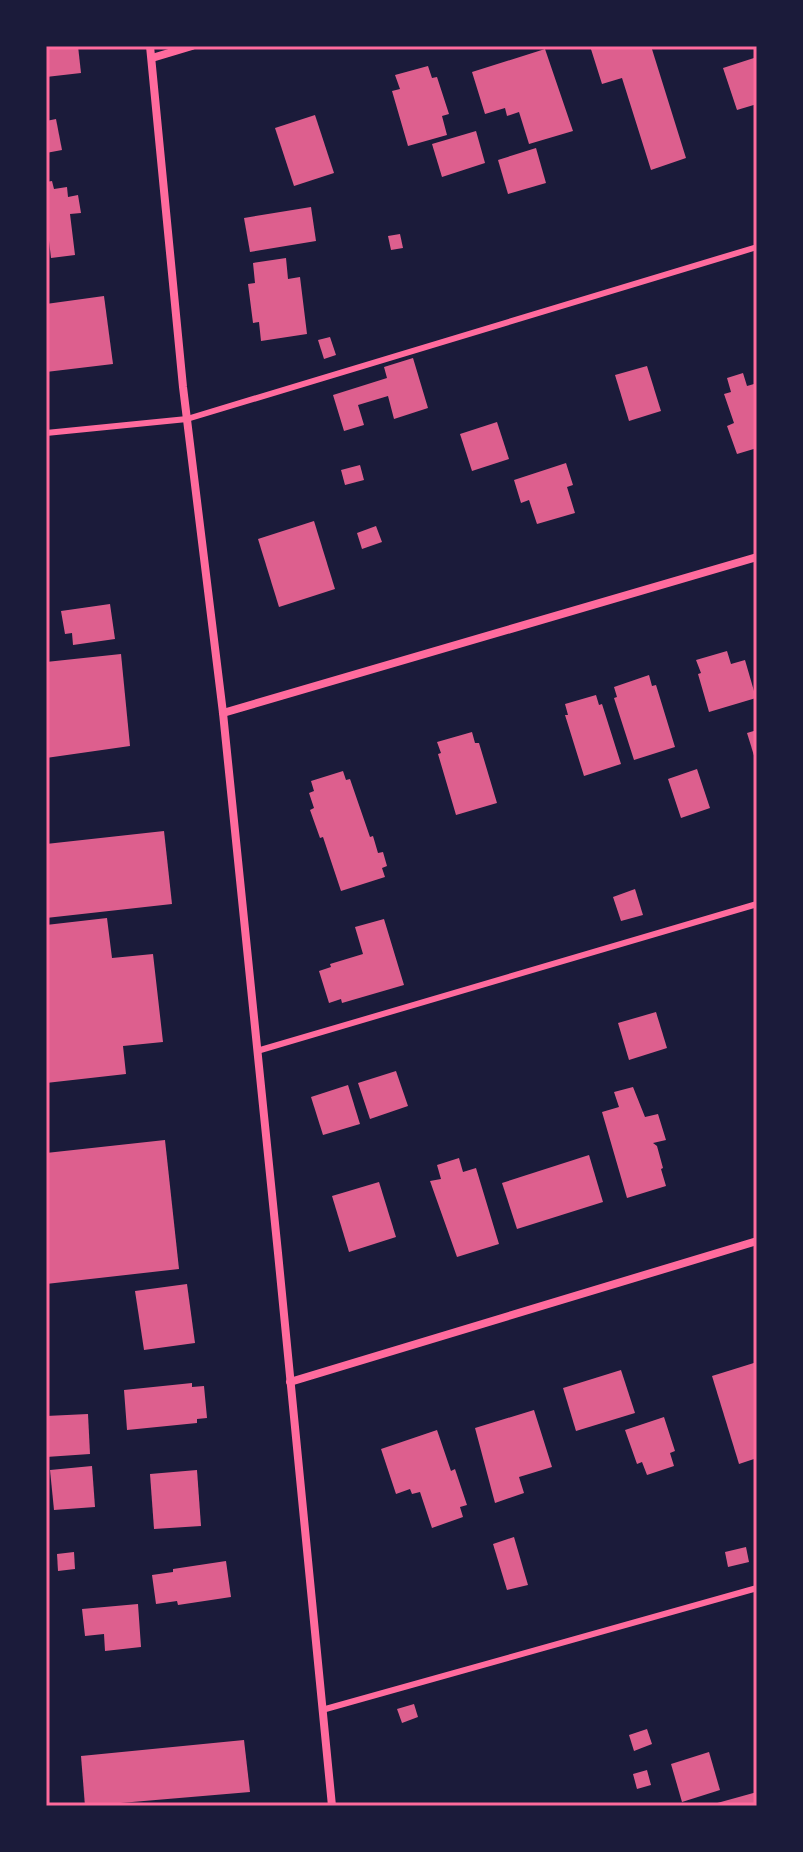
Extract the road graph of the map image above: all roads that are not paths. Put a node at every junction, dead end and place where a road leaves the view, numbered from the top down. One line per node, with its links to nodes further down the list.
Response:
1 (150, 46): 3 (street)
2 (192, 46): 3 (street)
3 (152, 58): 5 (street)
4 (757, 247): 5 (lane)
5 (187, 419): 6 (lane); 8 (street)
6 (46, 433)
7 (757, 557): 8 (street)
8 (223, 713): 10 (street)
9 (757, 904): 10 (lane)
10 (257, 1051): 12 (street)
11 (757, 1241): 12 (street)
12 (290, 1382): 14 (street)
13 (757, 1588): 14 (lane)
14 (322, 1710): 15 (street)
15 (332, 1806)

